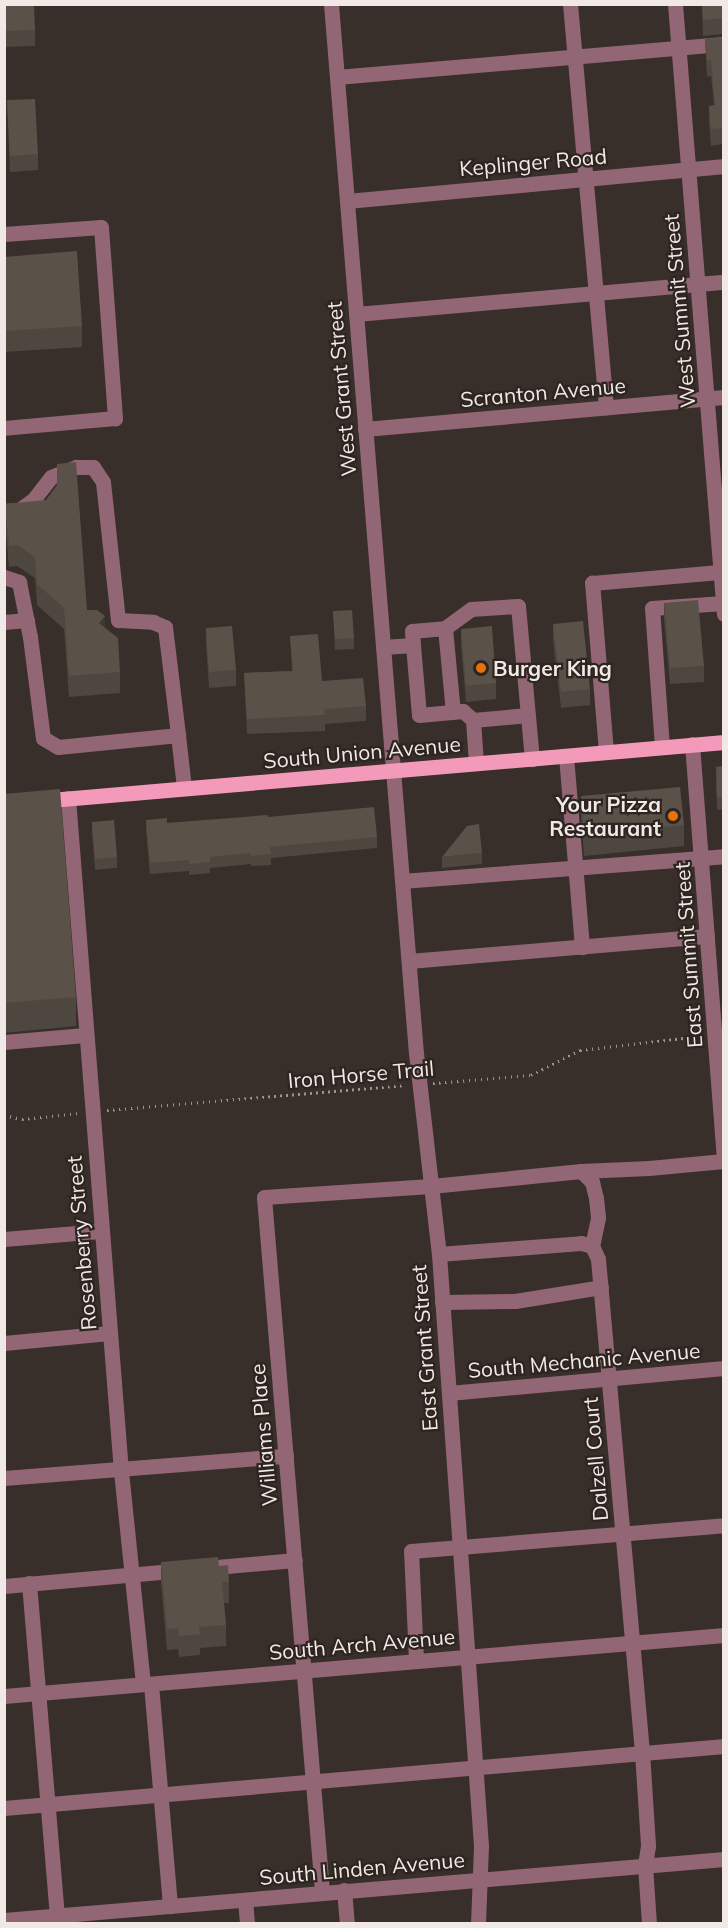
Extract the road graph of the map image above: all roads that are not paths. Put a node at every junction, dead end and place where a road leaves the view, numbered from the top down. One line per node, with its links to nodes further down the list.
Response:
1 (331, 4): 7 (street, West Grant Street)
2 (570, 4): 6 (street)
3 (675, 4): 5 (street, West Summit Street)
4 (723, 44): 5 (street)
5 (678, 48): 6 (street); 9 (street, West Summit Street)
6 (575, 58): 7 (street); 10 (street)
7 (337, 77): 11 (street, West Grant Street)
8 (723, 166): 9 (street, Keplinger Road)
9 (688, 169): 10 (street, Keplinger Road); 14 (street, West Summit Street)
10 (585, 179): 11 (street, Keplinger Road); 15 (street)
11 (347, 201): 16 (street, West Grant Street)
12 (4, 234): 20 (street)
13 (723, 282): 14 (street)
14 (698, 284): 15 (street); 18 (street, West Summit Street)
15 (595, 293): 16 (street); 19 (street)
16 (356, 314): 21 (street, West Grant Street)
17 (723, 397): 18 (street, Scranton Avenue)
18 (708, 399): 19 (street, Scranton Avenue); 22 (street, West Summit Street)
19 (606, 407): 21 (street, Scranton Avenue)
20 (4, 428)
21 (365, 429): 31 (street, West Grant Street)
22 (719, 483): 24 (street, West Summit Street)
23 (4, 511): 35 (street)
24 (720, 572): 26 (street, West Summit Street); 39 (street)
25 (4, 577): 27 (street)
26 (723, 608): 38 (street)
27 (27, 620): 28 (street); 35 (street)
28 (4, 621)
29 (445, 628): 30 (street); 32 (street); 33 (street)
30 (413, 645): 31 (street); 32 (street)
31 (383, 647): 43 (street, West Grant Street)
32 (453, 712): 34 (street)
33 (528, 715): 34 (street); 41 (street)
34 (473, 720): 42 (street)
35 (178, 735): 44 (street)
36 (723, 742): 37 (main road, South Union Avenue)
37 (692, 744): 38 (main road, South Union Avenue); 48 (street, East Summit Street)
38 (662, 747): 39 (main road, South Union Avenue)
39 (606, 752): 40 (main road, South Union Avenue)
40 (566, 756): 41 (main road, South Union Avenue); 49 (street)
41 (532, 759): 42 (main road, South Union Avenue)
42 (476, 764): 43 (main road, South Union Avenue)
43 (392, 771): 44 (main road, South Union Avenue); 50 (street, East Grant Street)
44 (184, 788): 45 (main road, South Union Avenue)
45 (68, 798): 46 (main road, South Union Avenue); 54 (street, Rosenberry Street)
46 (4, 804)
47 (723, 856): 48 (street)
48 (702, 858): 49 (street); 51 (street, East Summit Street)
49 (575, 866): 50 (street); 52 (street)
50 (402, 881): 53 (street, East Grant Street)
51 (707, 936): 52 (street); 56 (street, East Summit Street)
52 (582, 946): 53 (street)
53 (409, 961): 58 (street, East Grant Street)
54 (85, 1035): 55 (street); 59 (street, Rosenberry Street)
55 (4, 1042)
56 (723, 1162): 57 (street)
57 (581, 1171): 58 (street); 61 (street)
58 (431, 1186): 62 (street, East Grant Street); 70 (street, Williams Place)
59 (101, 1231): 60 (street); 65 (street, Rosenberry Street)
60 (4, 1239)
61 (592, 1246): 62 (street); 63 (street, Dalzell Court)
62 (439, 1254): 64 (street, East Grant Street)
63 (601, 1287): 64 (street); 68 (street, Dalzell Court)
64 (442, 1302): 69 (street, East Grant Street)
65 (110, 1333): 66 (street); 71 (street, Rosenberry Street)
66 (4, 1342)
67 (723, 1368): 68 (street, South Mechanic Avenue)
68 (609, 1379): 69 (street, South Mechanic Avenue); 74 (street, Dalzell Court)
69 (449, 1393): 75 (street, East Grant Street)
70 (286, 1456): 71 (street); 76 (street, Williams Place)
71 (121, 1471): 72 (street); 77 (street, Rosenberry Street)
72 (4, 1478)
73 (723, 1525): 74 (street)
74 (622, 1535): 75 (street); 81 (street, Dalzell Court)
75 (459, 1546): 82 (street, East Grant Street); 83 (street)
76 (294, 1560): 77 (street); 84 (street, Williams Place)
77 (133, 1573): 78 (street); 85 (street, Rosenberry Street)
78 (29, 1583): 79 (street); 86 (street)
79 (4, 1586)
80 (723, 1635): 81 (street, South Arch Avenue)
81 (632, 1644): 82 (street, South Arch Avenue); 89 (street, Dalzell Court)
82 (466, 1656): 83 (street, South Arch Avenue); 90 (street, East Grant Street)
83 (416, 1660): 84 (street, South Arch Avenue)
84 (305, 1670): 85 (street, South Arch Avenue); 91 (street, Williams Place)
85 (147, 1684): 86 (street, South Arch Avenue); 92 (street, Rosenberry Street)
86 (39, 1693): 87 (street, South Arch Avenue); 93 (street)
87 (4, 1696)
88 (723, 1746): 89 (street)
89 (642, 1752): 90 (street); 96 (street, Dalzell Court)
90 (474, 1767): 91 (street); 97 (street, East Grant Street)
91 (313, 1783): 92 (street); 99 (street, Williams Place)
92 (160, 1794): 93 (street); 101 (street, Rosenberry Street)
93 (46, 1804): 94 (street); 102 (street)
94 (4, 1808)
95 (723, 1859): 96 (street, South Linden Avenue)
96 (645, 1865): 97 (street, South Linden Avenue); 108 (street, Dalzell Court)
97 (478, 1878): 98 (street, South Linden Avenue); 107 (street, East Grant Street)
98 (344, 1890): 99 (street, South Linden Avenue); 106 (street)
99 (322, 1892): 100 (street, South Linden Avenue)
100 (245, 1900): 101 (street, South Linden Avenue); 105 (street)
101 (170, 1906): 103 (street, South Linden Avenue)
102 (57, 1916): 103 (street, South Linden Avenue); 104 (street, South Linden Avenue)
103 (114, 1917)
104 (4, 1920)
105 (247, 1923)
106 (347, 1923)
107 (478, 1923)
108 (649, 1923)

